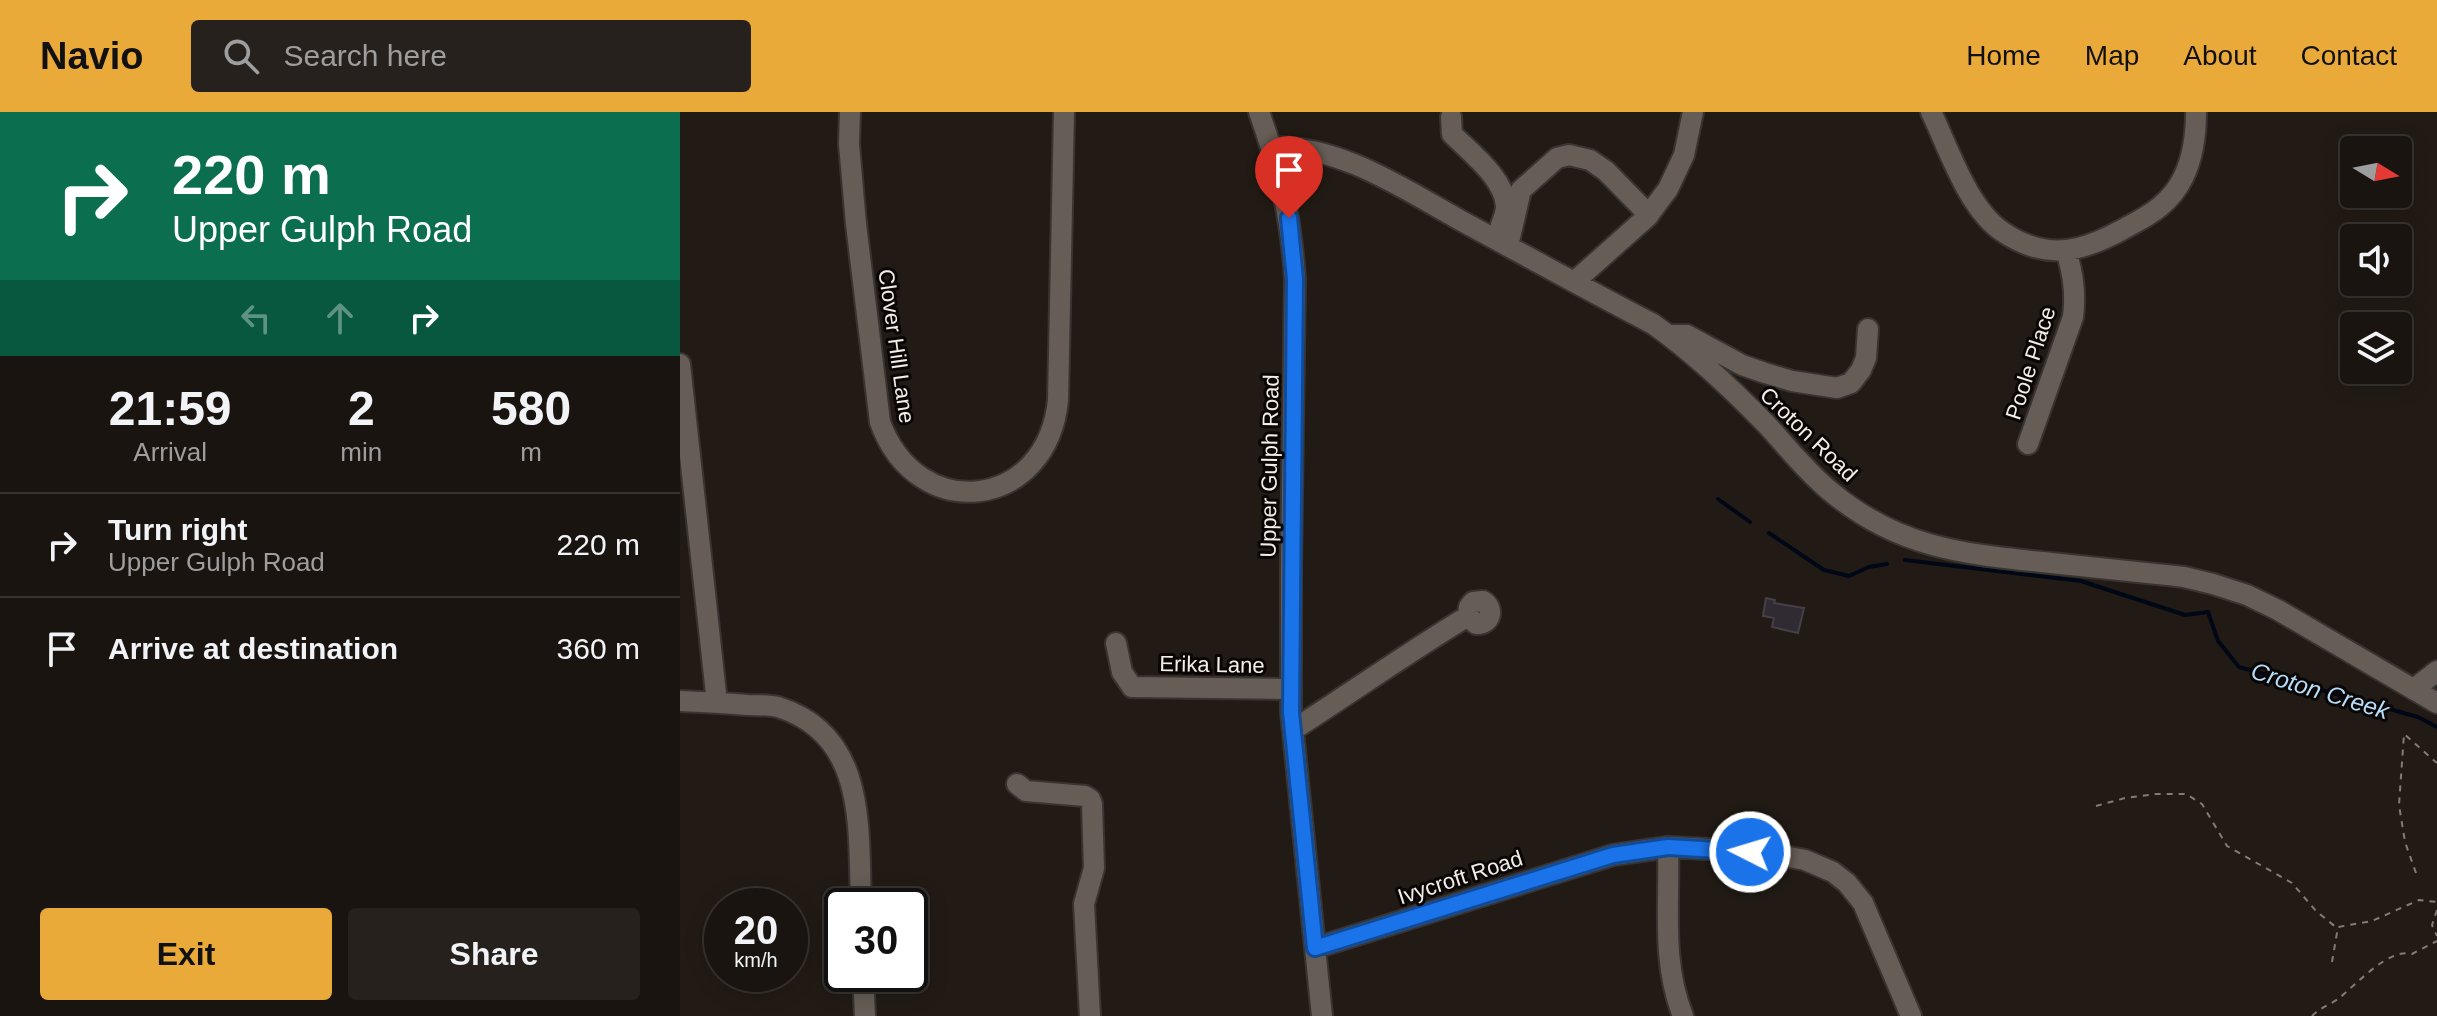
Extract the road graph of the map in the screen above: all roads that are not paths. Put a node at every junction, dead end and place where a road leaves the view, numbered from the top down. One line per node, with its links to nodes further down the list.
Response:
1 (850, 112): 2 (street, Clover Hill Lane)
2 (1064, 112)
3 (1259, 112): 8 (street, Upper Gulph Road)
4 (1693, 112): 9 (street)
5 (1931, 112): 11 (street)
6 (2196, 112): 11 (street)
7 (1451, 117): 10 (street)
8 (1271, 147): 10 (street, Croton Road); 21 (street, Upper Gulph Road)
9 (1649, 215): 10 (street); 12 (street)
10 (1502, 243): 12 (street, Croton Road)
11 (2066, 250): 16 (street, Poole Place)
12 (1574, 282): 14 (street, Croton Road)
13 (1868, 329): 14 (street)
14 (1669, 335): 22 (street, Croton Road)
15 (680, 364): 17 (street)
16 (2028, 444)
17 (686, 464): 24 (street)
18 (1468, 616): 26 (street)
19 (1116, 643): 21 (street, Erika Lane)
20 (2437, 671): 22 (street)
21 (1291, 689): 26 (street, Upper Gulph Road)
22 (2414, 689): 25 (street, Croton Road)
23 (680, 701): 24 (street)
24 (717, 703): 29 (street)
25 (2437, 703)
26 (1293, 730): 30 (street, Upper Gulph Road)
27 (1017, 784): 33 (street)
28 (1668, 847): 30 (street, Ivycroft Road); 35 (street); 36 (street, Ivycroft Road)
29 (860, 888)
30 (1315, 948): 34 (street, Upper Gulph Road)
31 (864, 992): 32 (street)
32 (865, 1016)
33 (1090, 1016)
34 (1322, 1016)
35 (1683, 1016)
36 (1911, 1016)

